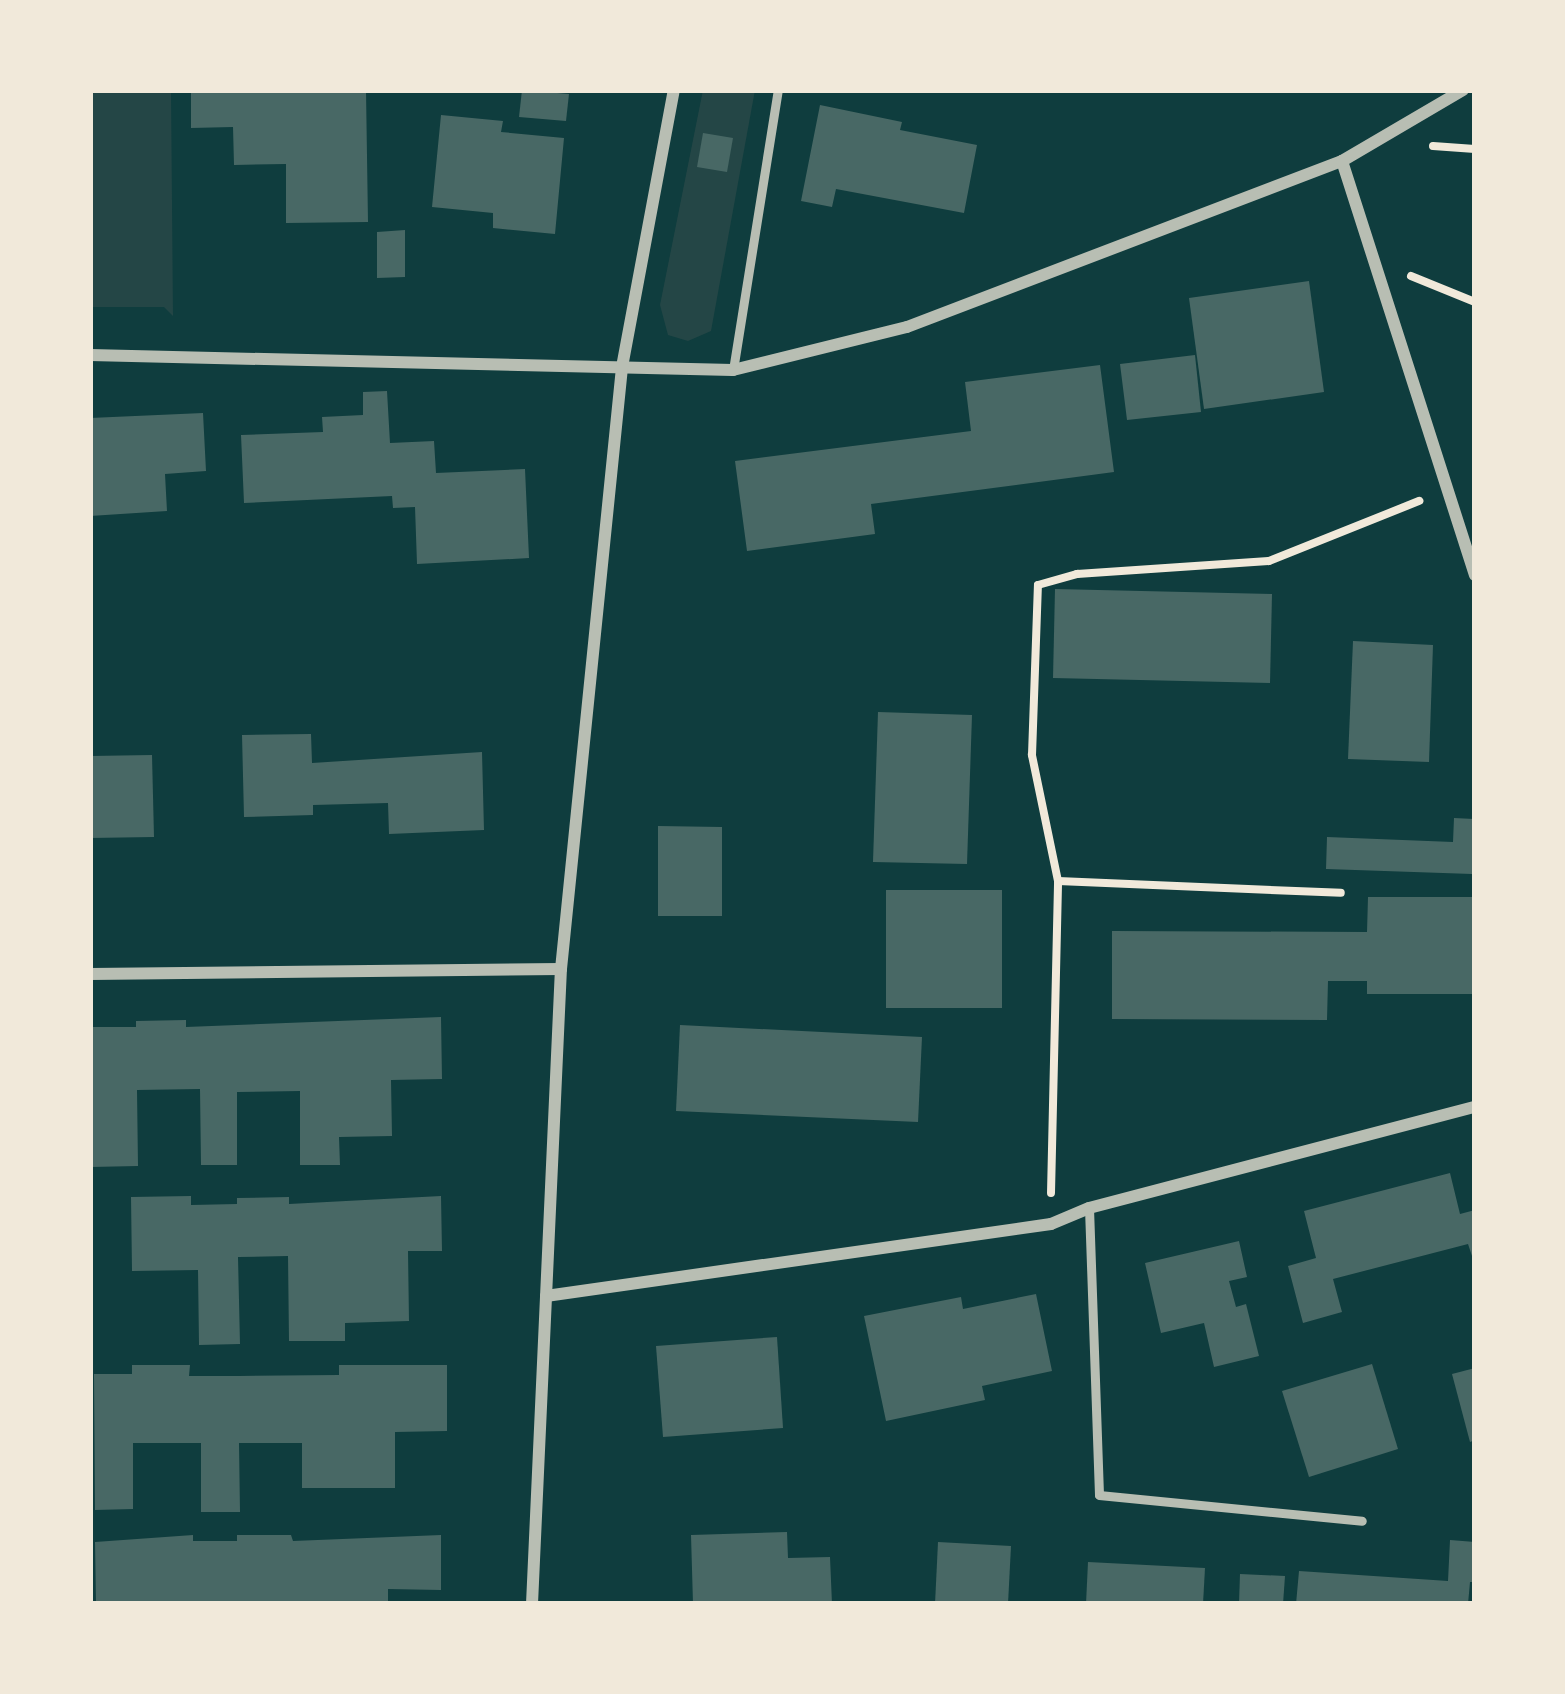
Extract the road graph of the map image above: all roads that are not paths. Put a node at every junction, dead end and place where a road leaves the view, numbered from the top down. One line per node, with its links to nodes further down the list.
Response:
1 (674, 90): 6 (street)
2 (778, 90): 7 (lane)
3 (1463, 90): 4 (street)
4 (1342, 161): 7 (street); 8 (street)
5 (90, 355): 6 (street)
6 (622, 367): 7 (street); 9 (street)
7 (733, 370)
8 (1475, 575)
9 (561, 969): 10 (street); 13 (street)
10 (90, 974)
11 (1475, 1107): 12 (street)
12 (1089, 1208): 13 (street); 14 (lane)
13 (546, 1296): 15 (street)
14 (1362, 1521)
15 (532, 1604)

